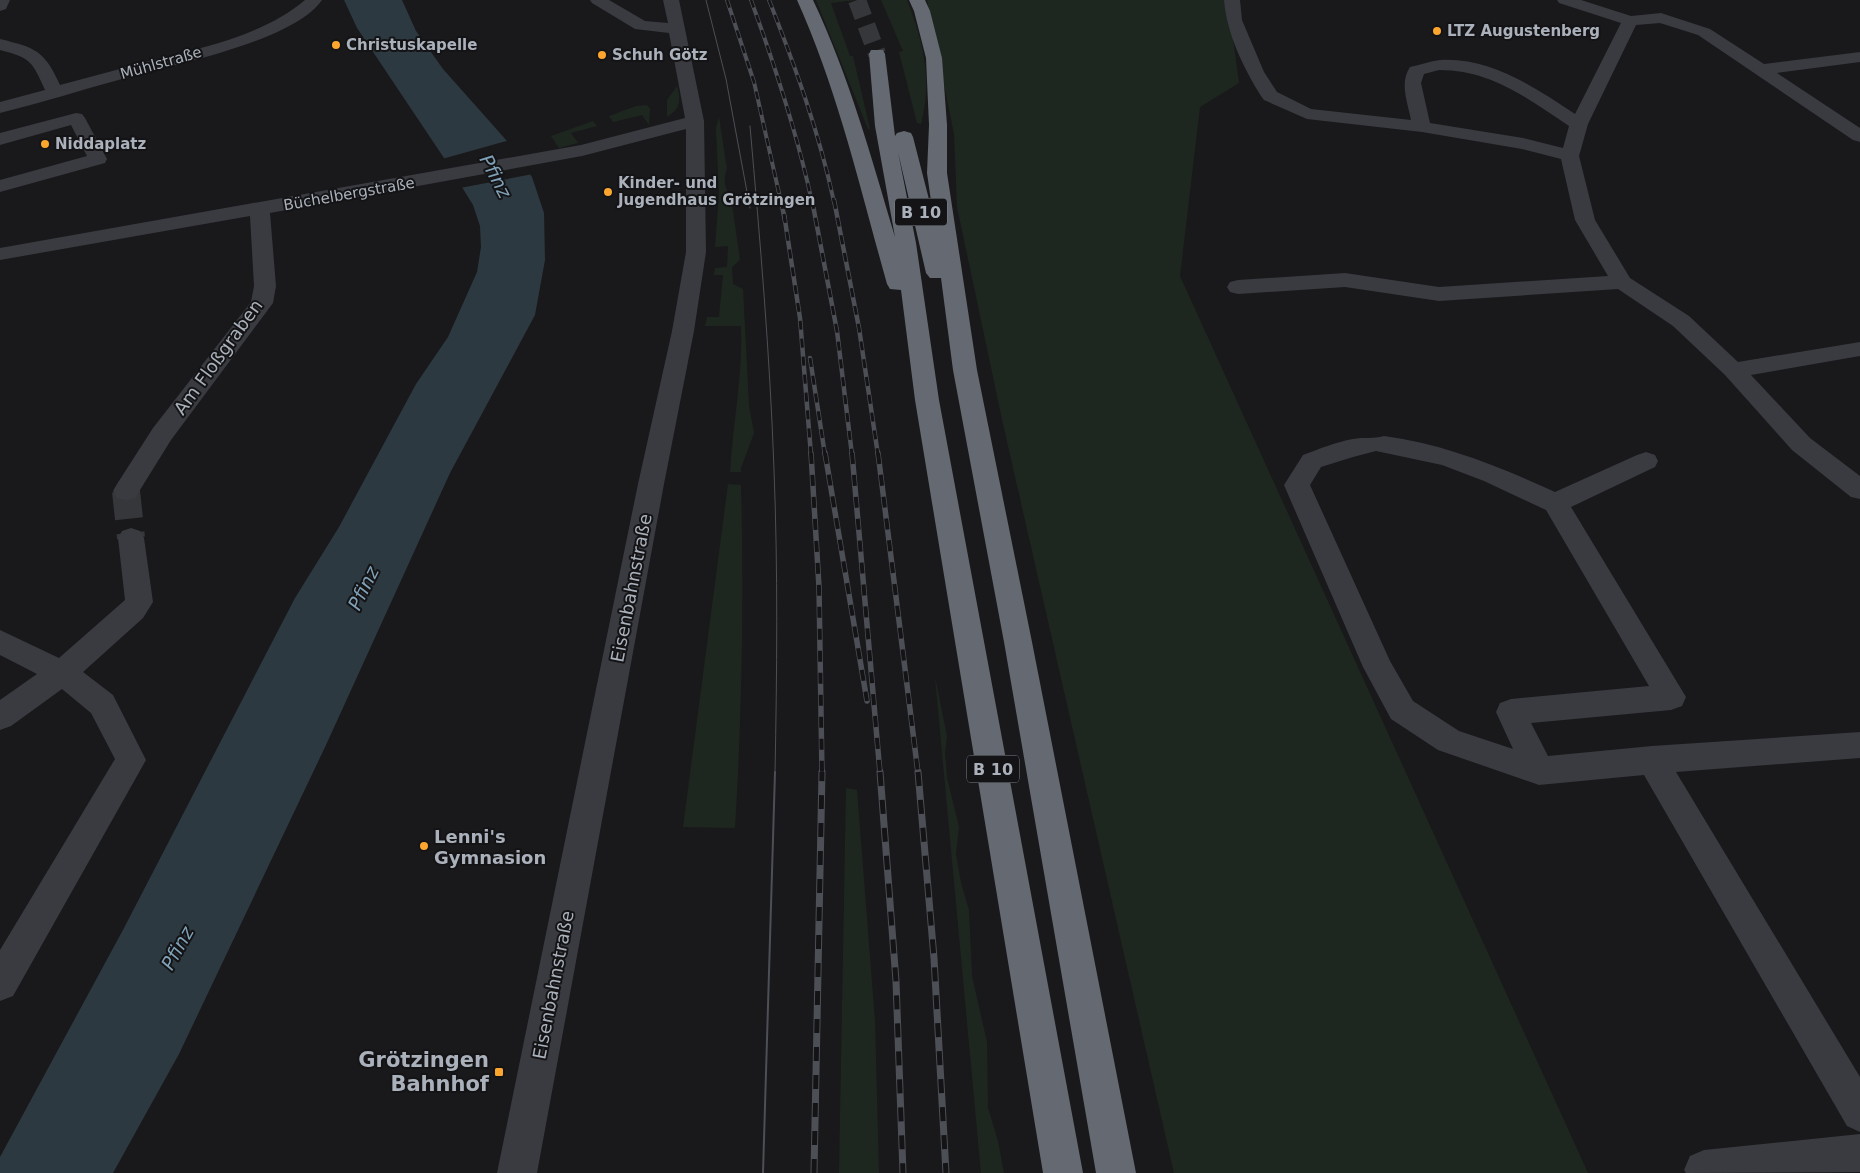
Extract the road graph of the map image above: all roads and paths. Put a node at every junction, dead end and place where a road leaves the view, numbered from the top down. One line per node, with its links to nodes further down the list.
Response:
1 (2, 0): 10 (street)
2 (314, 0): 17 (street, Mühlstraße)
3 (598, 0): 13 (street)
4 (671, 0): 13 (street, Eisenbahnstraße)
5 (805, 0): 33 (highway)
6 (917, 0): 34 (highway)
7 (1232, 0): 23 (street)
8 (1565, 0): 12 (street)
9 (1653, 0): 11 (street)
10 (0, 6)
11 (1661, 18): 12 (street); 16 (street)
12 (1630, 21): 22 (street)
13 (678, 29): 21 (street, Eisenbahnstraße)
14 (0, 44): 17 (street)
15 (1860, 57): 16 (street)
16 (1760, 70): 20 (street)
17 (55, 92): 18 (street, Mühlstraße)
18 (0, 108)
19 (1852, 113): 20 (street)
20 (1830, 116): 24 (street)
21 (695, 121): 28 (street, Büchelbergstraße); 51 (street, Eisenbahnstraße)
22 (1579, 124): 23 (street); 26 (street)
23 (1422, 127): 26 (street)
24 (1860, 136)
25 (0, 139): 27 (street)
26 (1570, 156): 30 (street)
27 (0, 186)
28 (260, 210): 29 (street, Büchelbergstraße); 38 (street, Am Floßgraben)
29 (0, 254)
30 (1622, 282): 31 (street); 35 (street)
31 (1238, 287)
32 (1860, 349): 35 (street)
33 (922, 365): 34 (highway, B 10); 52 (highway, B 10)
34 (965, 370): 53 (highway, B 10)
35 (1733, 370): 37 (street)
36 (1646, 460): 39 (street)
37 (1860, 490)
38 (126, 491)
39 (1555, 503): 46 (street); 46 (street)
40 (131, 538): 42 (street)
41 (7, 644): 42 (street)
42 (62, 673): 43 (street); 47 (street)
43 (0, 717)
44 (1860, 746): 45 (street)
45 (1652, 760): 46 (street); 48 (street)
46 (1538, 770)
47 (0, 983)
48 (1860, 1113)
49 (1860, 1153): 50 (street)
50 (1704, 1170)
51 (517, 1173)
52 (1063, 1173)
53 (1116, 1173)

